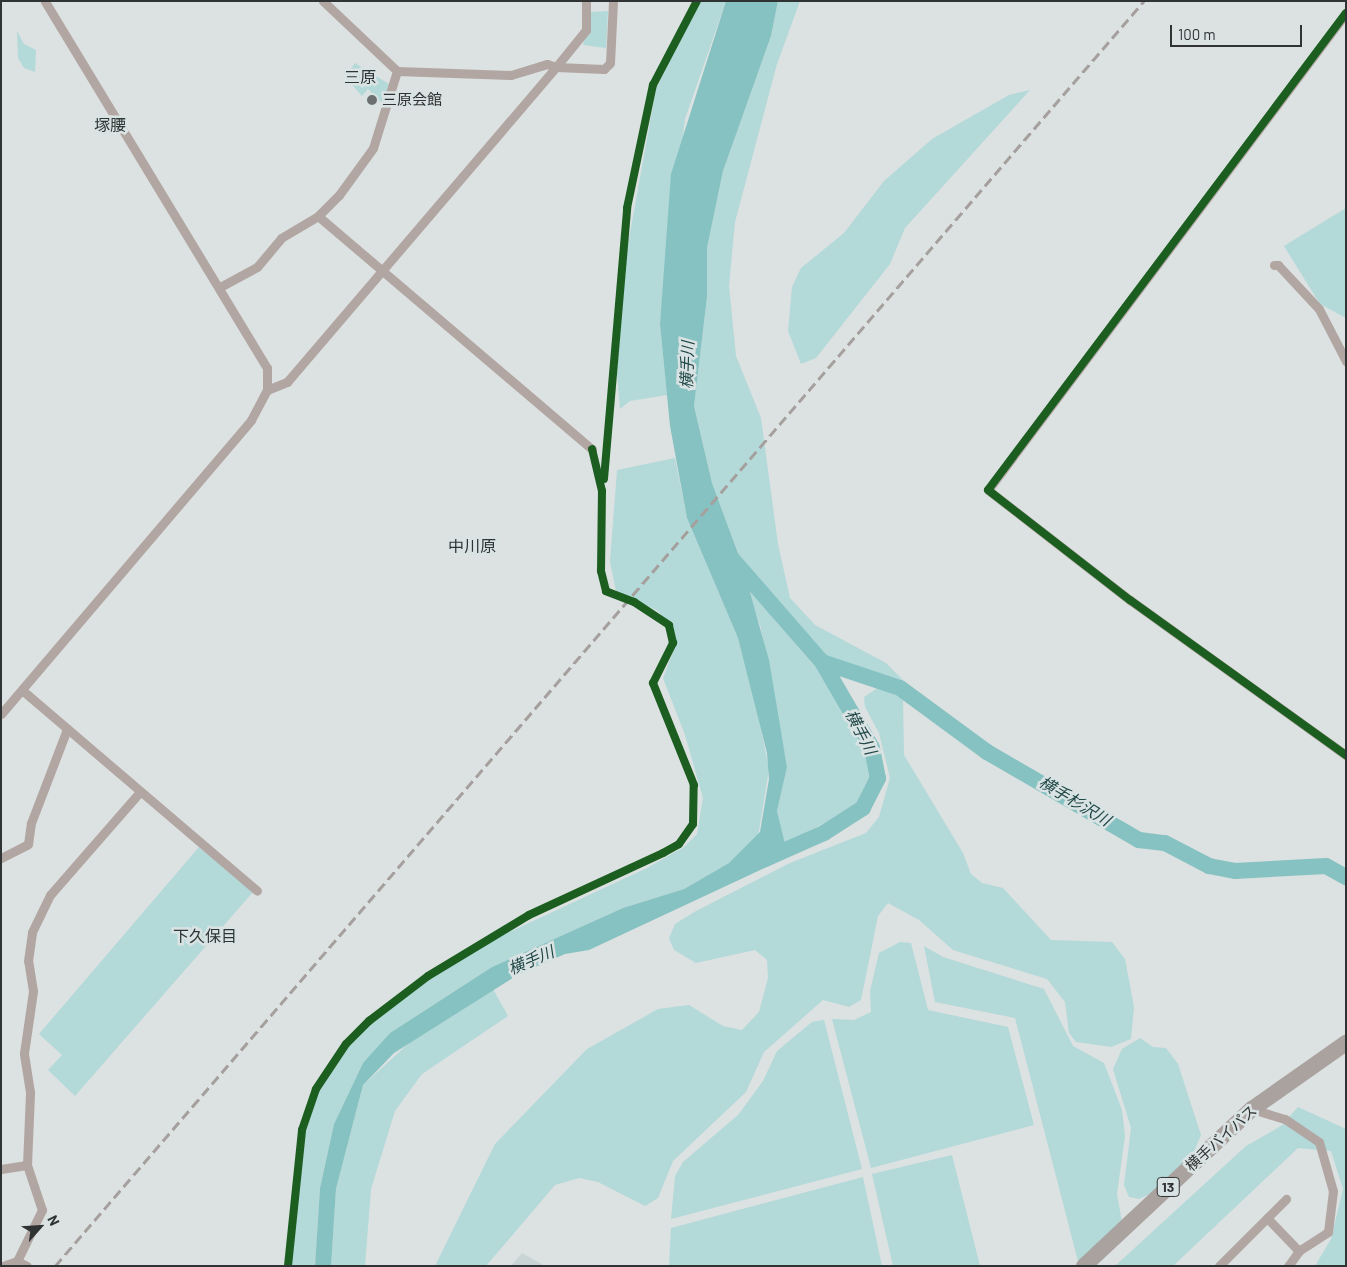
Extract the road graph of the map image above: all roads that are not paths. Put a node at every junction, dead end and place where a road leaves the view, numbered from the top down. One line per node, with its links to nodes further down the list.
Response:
1 (45, 1): 13 (street)
2 (324, 1): 6 (street)
3 (329, 1): 6 (street)
4 (586, 1): 8 (street)
5 (613, 1): 8 (street)
6 (335, 13): 9 (street)
7 (1346, 13): 20 (street)
8 (556, 67): 9 (street); 12 (street)
9 (396, 71): 10 (street)
10 (318, 216): 12 (street); 13 (street)
11 (1274, 265): 14 (street)
12 (384, 271): 15 (street); 16 (street)
13 (220, 287): 15 (street)
14 (1346, 361)
15 (267, 390): 17 (street)
16 (592, 449)
17 (22, 690): 18 (street); 19 (street)
18 (1, 714)
19 (67, 729): 21 (street); 22 (street)
20 (1346, 755)
21 (140, 792): 23 (street); 26 (street)
22 (1, 858)
23 (257, 891)
24 (1346, 1043): 25 (highway, 横手バイパス / 13)
25 (1252, 1109): 30 (street); 34 (highway, 横手バイパス / 13)
26 (27, 1165): 27 (street); 31 (street)
27 (1, 1169)
28 (1286, 1199): 29 (street)
29 (1267, 1218): 30 (street); 35 (street)
30 (1299, 1251): 36 (street)
31 (17, 1261): 32 (street); 33 (street)
32 (3, 1266)
33 (27, 1266)
34 (1084, 1266)
35 (1218, 1266)
36 (1288, 1266)

